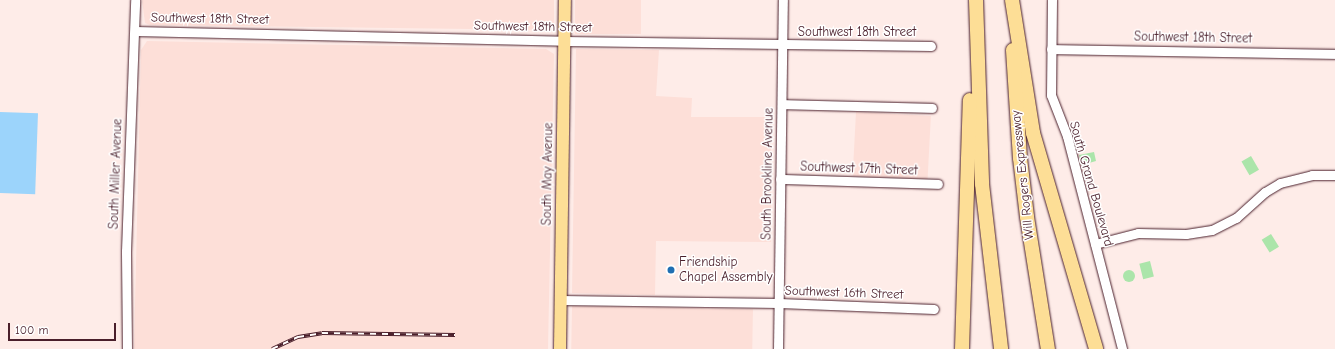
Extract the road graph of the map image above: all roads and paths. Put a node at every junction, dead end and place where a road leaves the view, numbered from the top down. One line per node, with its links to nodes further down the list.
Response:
1 (135, 0): 7 (street, South Miller Avenue)
2 (565, 0): 9 (main road, South May Avenue)
3 (783, 0): 10 (street, South Brookline Avenue)
4 (976, 0): 8 (highway)
5 (1011, 0): 28 (highway, Will Rogers Expressway); 29 (highway)
6 (1052, 0): 12 (street, South Grand Boulevard)
7 (135, 31): 9 (street, Southwest 18th Street); 23 (street, South Miller Avenue)
8 (975, 38): 26 (highway); 27 (highway)
9 (564, 41): 10 (street, Southwest 18th Street); 20 (main road, South May Avenue)
10 (782, 44): 11 (street, Southwest 18th Street); 14 (street, South Brookline Avenue)
11 (931, 46)
12 (1051, 49): 13 (street, Southwest 18th Street); 19 (street, South Grand Boulevard)
13 (1335, 54)
14 (782, 104): 15 (street); 17 (street, South Brookline Avenue)
15 (932, 108)
16 (1335, 175): 19 (street)
17 (780, 179): 18 (street, Southwest 17th Street); 21 (street, South Brookline Avenue)
18 (938, 184)
19 (1095, 244): 30 (street, South Grand Boulevard)
20 (561, 300): 21 (street, Southwest 16th Street); 24 (main road, South May Avenue)
21 (779, 303): 22 (street, Southwest 16th Street); 25 (street, South Brookline Avenue)
22 (934, 309)
23 (127, 349)
24 (560, 349)
25 (778, 349)
26 (962, 349)
27 (1001, 349)
28 (1048, 349)
29 (1096, 349)
30 (1122, 349)

